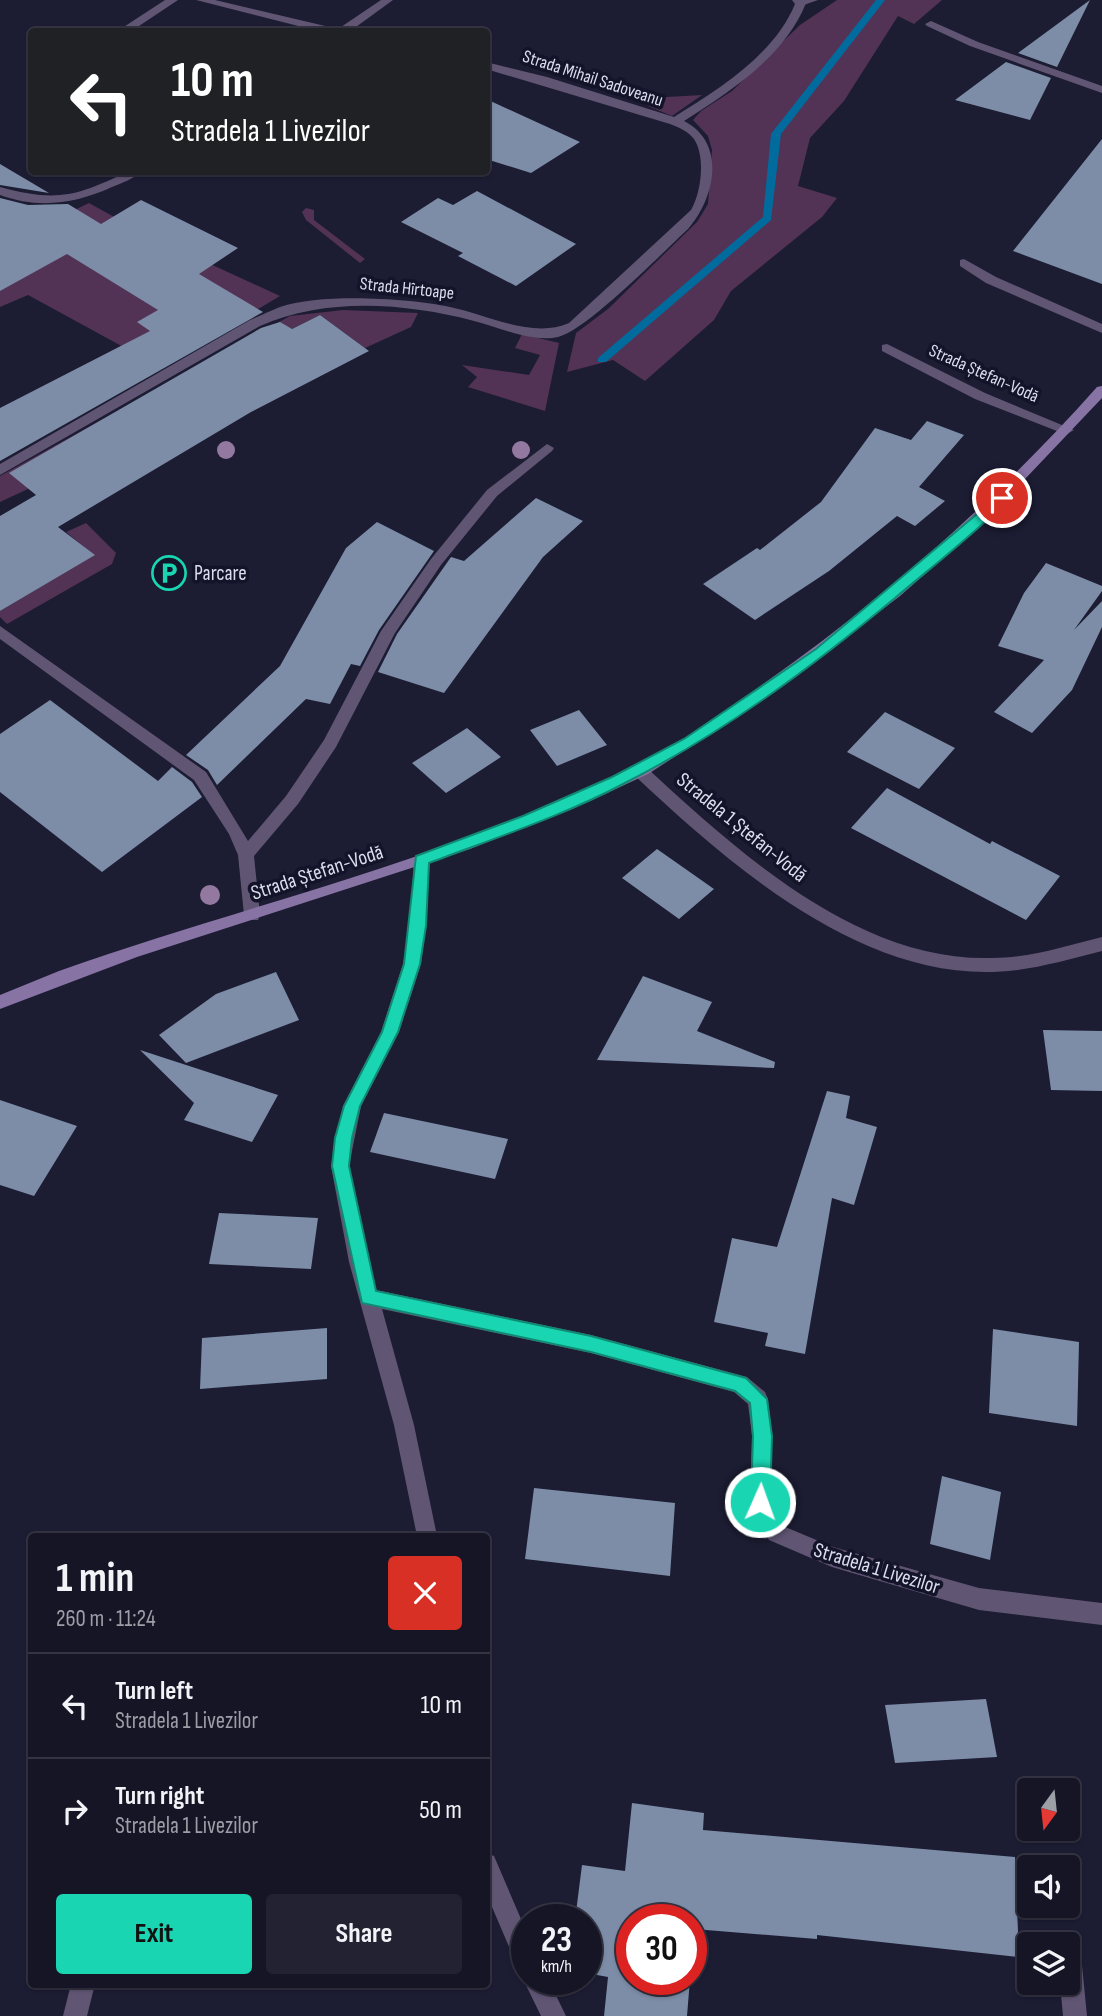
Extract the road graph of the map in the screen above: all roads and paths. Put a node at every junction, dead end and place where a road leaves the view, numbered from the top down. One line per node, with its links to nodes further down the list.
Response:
1 (173, 0): 6 (street)
2 (201, 0): 7 (street)
3 (388, 0): 8 (street)
4 (803, 1): 11 (street, Strada Mihail Sadoveanu)
5 (931, 24): 10 (street)
6 (128, 28)
7 (323, 28)
8 (346, 28)
9 (490, 66): 11 (street, Strada Mihail Sadoveanu)
10 (1102, 90)
11 (675, 122): 20 (street, Strada Hîrtoape)
12 (128, 175): 13 (street)
13 (0, 191)
14 (964, 263): 15 (street)
15 (1102, 330)
16 (887, 348): 18 (street, Strada Ștefan-Vodă)
17 (1102, 390): 18 (street, Strada Ștefan-Vodă)
18 (1067, 430): 22 (street, Strada Ștefan-Vodă)
19 (547, 449): 23 (street, Strada Ștefan-Vodă)
20 (0, 470)
21 (0, 631): 23 (street)
22 (640, 771): 24 (street, Strada Ștefan-Vodă); 26 (street, Stradela 1 Ștefan-Vodă)
23 (246, 855): 25 (street)
24 (422, 860): 25 (street, Strada Ștefan-Vodă); 28 (street)
25 (252, 915): 27 (street, Strada Ștefan-Vodă)
26 (1102, 944)
27 (0, 1002)
28 (368, 1297): 29 (street); 30 (street, Stradela 1 Livezilor)
29 (426, 1533)
30 (1102, 1614)
31 (490, 1874): 32 (street)
32 (511, 1924)
33 (82, 1988): 36 (street)
34 (543, 1995): 37 (street)
35 (1073, 1995): 38 (street)
36 (75, 2016)
37 (554, 2016)
38 (1075, 2016)

